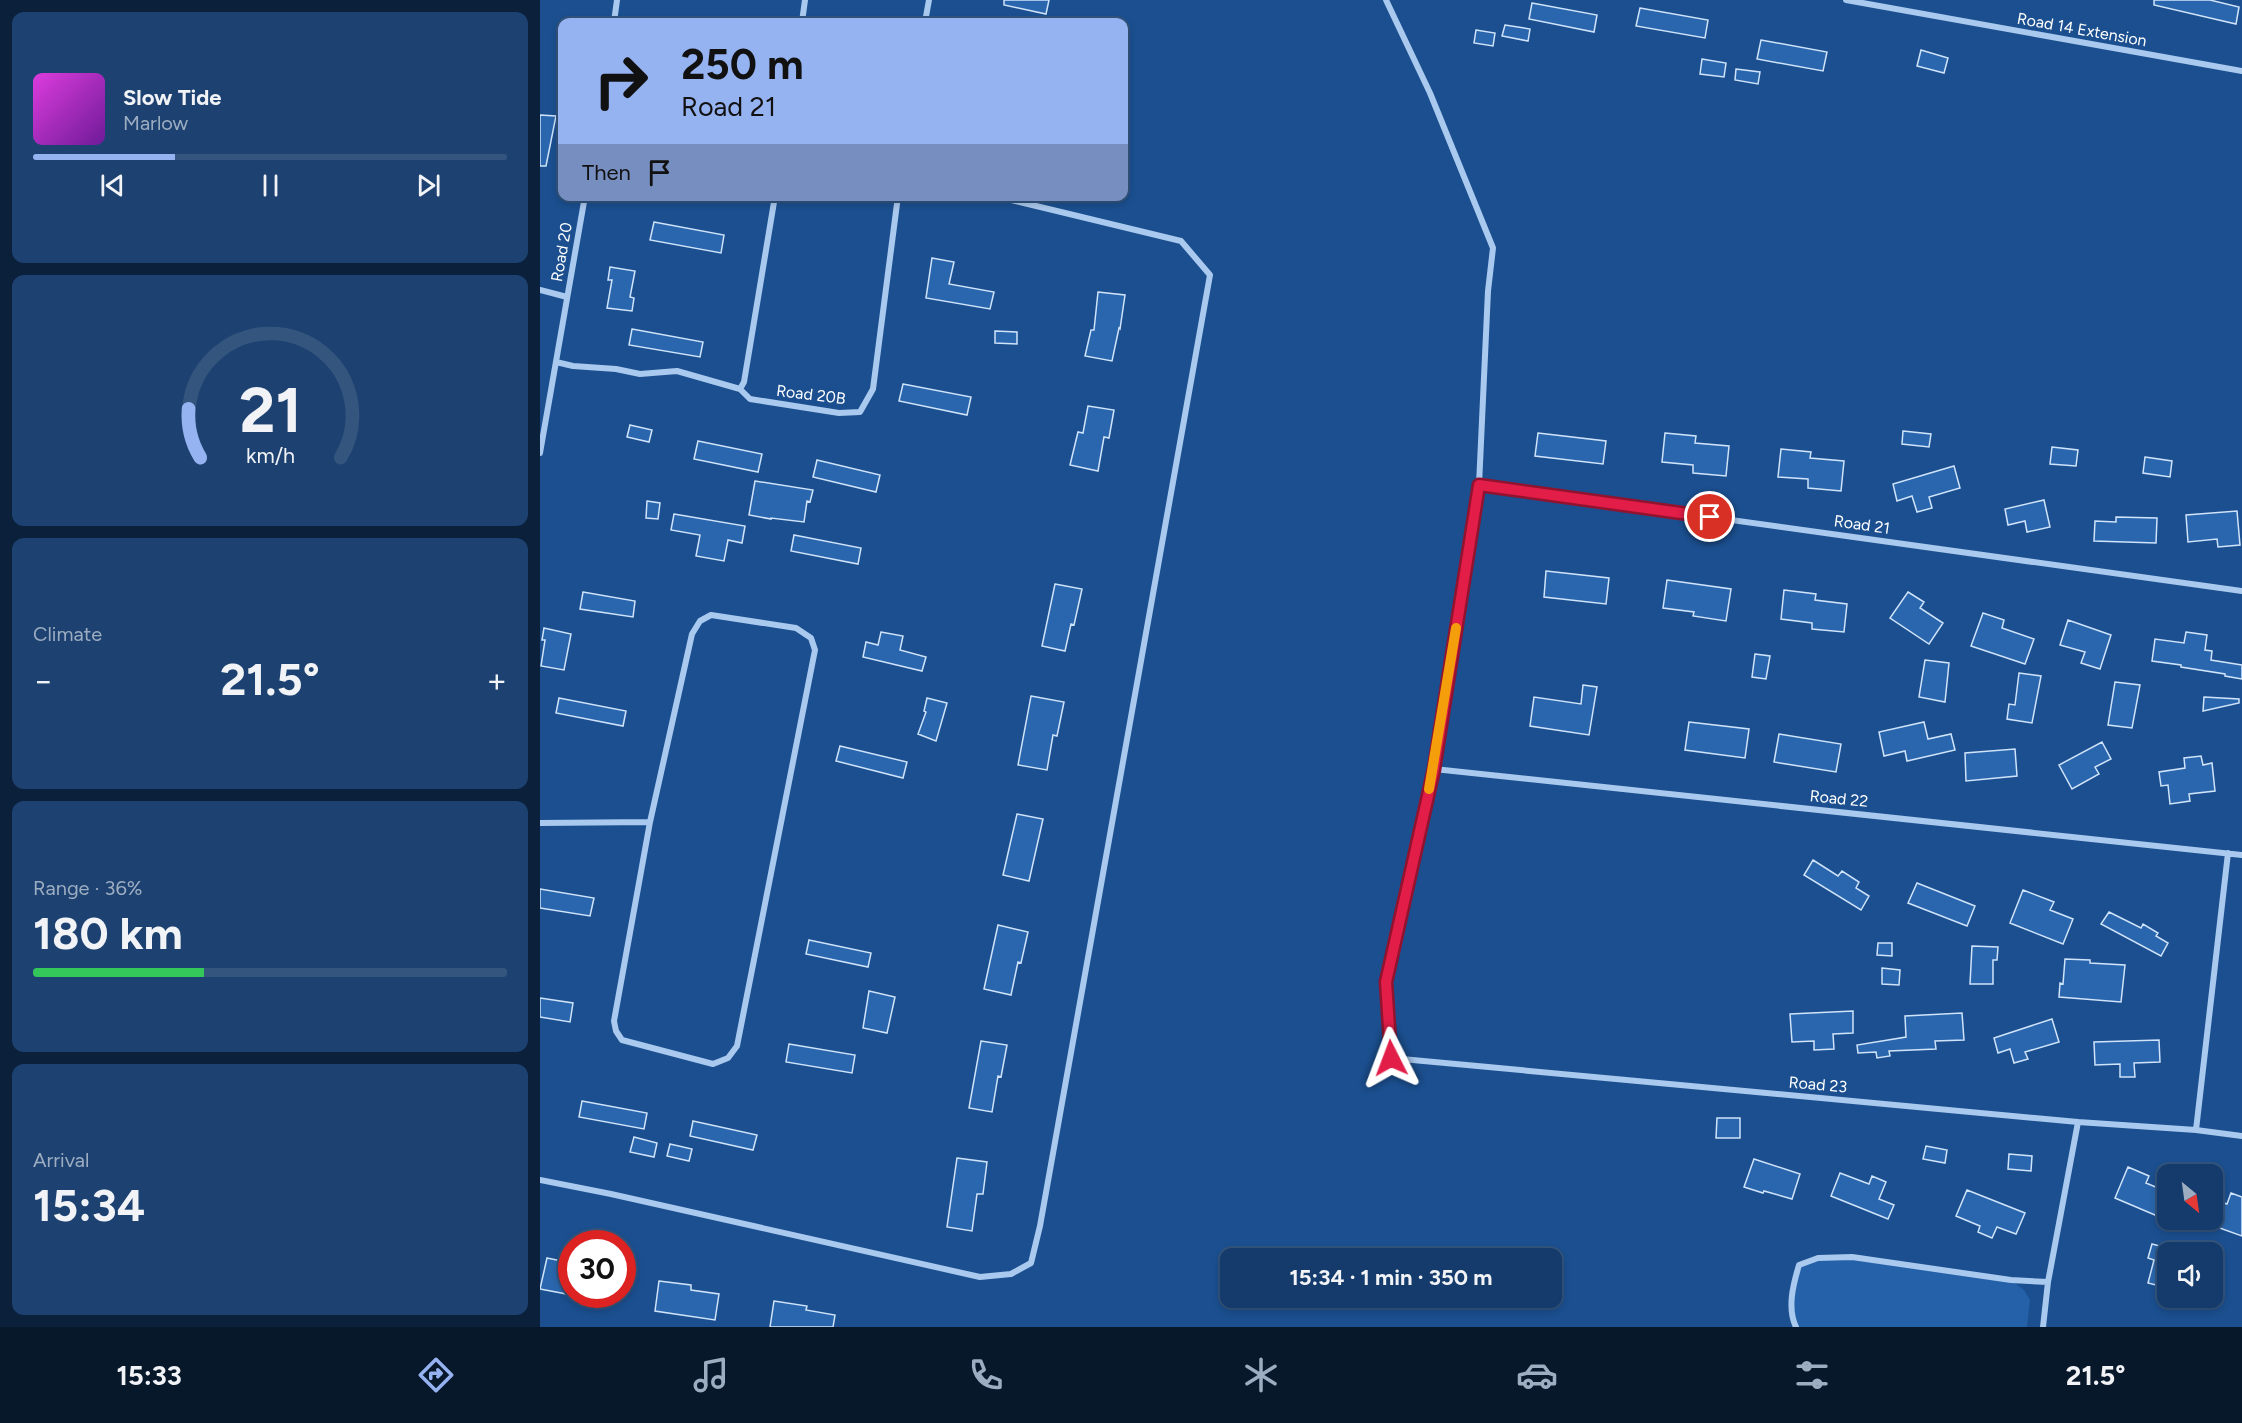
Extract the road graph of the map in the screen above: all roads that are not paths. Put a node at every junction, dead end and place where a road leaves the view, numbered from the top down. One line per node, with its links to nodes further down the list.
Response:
1 (617, 0): 6 (street)
2 (805, 0): 7 (street)
3 (929, 0): 8 (street)
4 (1386, 0): 19 (street)
5 (1846, 0): 9 (street, Road 14 Extension)
6 (615, 18)
7 (803, 18)
8 (926, 18)
9 (2242, 71)
10 (584, 201): 15 (street, Road 20)
11 (774, 201): 17 (street)
12 (897, 201): 17 (street, Road 20B)
13 (1015, 201): 29 (street)
14 (540, 290): 15 (street)
15 (567, 297): 16 (street, Road 20)
16 (556, 362): 17 (street); 18 (street, Road 20)
17 (740, 389)
18 (540, 453)
19 (1479, 485): 20 (street, Road 21); 21 (street)
20 (2242, 591)
21 (1434, 769): 24 (street, Road 22); 26 (street, Road 23)
22 (650, 822): 22 (street); 23 (street)
23 (540, 823)
24 (2228, 853): 25 (street, Road 22); 27 (street)
25 (2242, 855)
26 (2078, 1122): 27 (street, Road 23); 30 (street)
27 (2196, 1130): 28 (street, Road 23)
28 (2242, 1136)
29 (540, 1180)
30 (2048, 1282): 31 (street); 32 (street)
31 (1796, 1327)
32 (2043, 1327)

